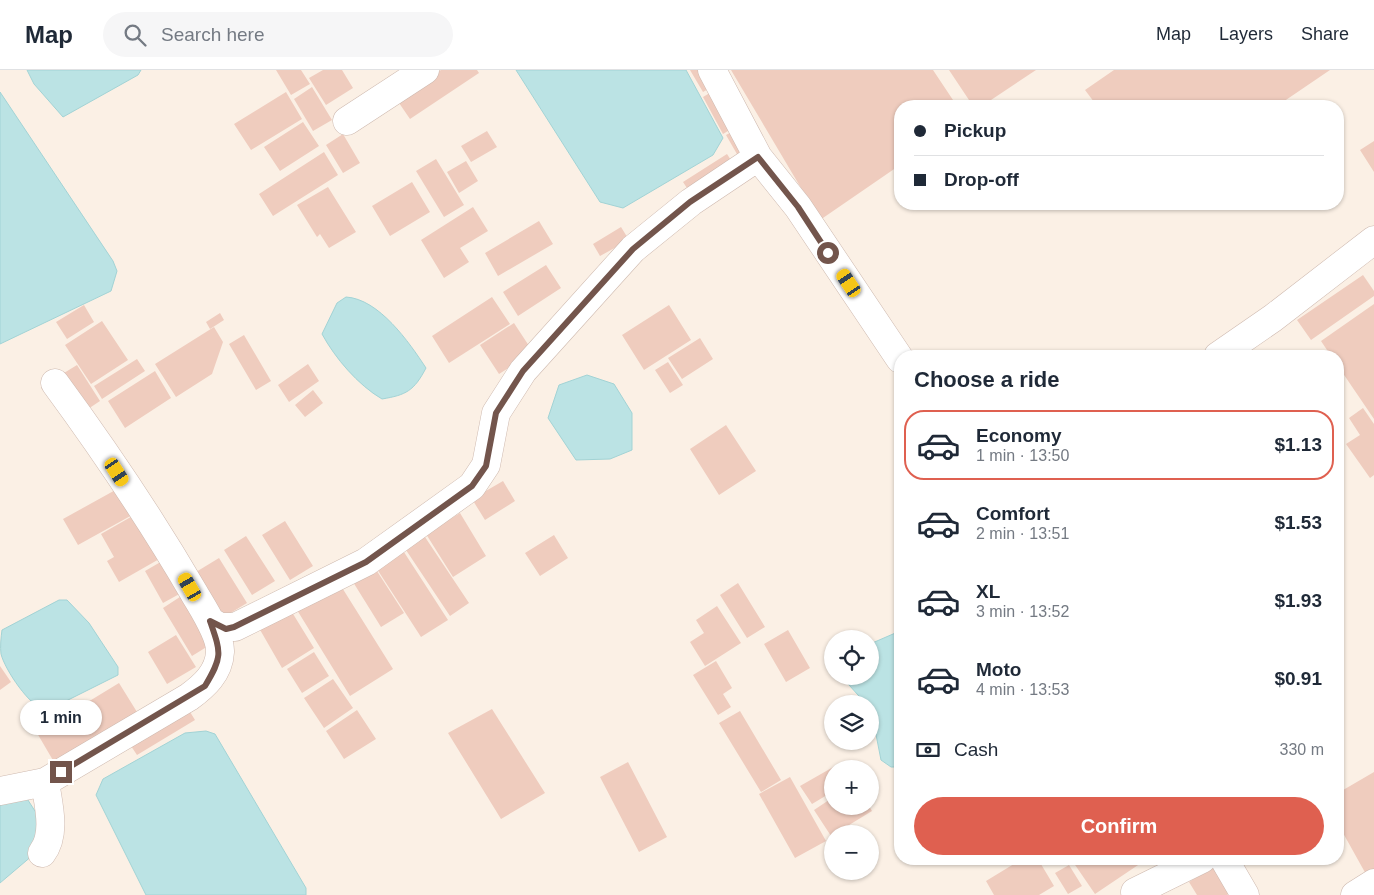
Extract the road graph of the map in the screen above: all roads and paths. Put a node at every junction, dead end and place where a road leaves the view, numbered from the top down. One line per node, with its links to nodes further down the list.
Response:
1 (425, 70): 3 (street)
2 (712, 70): 4 (street)
3 (347, 121)
4 (758, 157): 6 (street); 9 (street)
5 (1374, 240): 7 (street)
6 (894, 350)
7 (1227, 350)
8 (55, 383): 9 (street)
9 (210, 621): 10 (street)
10 (45, 782): 11 (street); 12 (street)
11 (0, 791)
12 (42, 853)
13 (1190, 865): 16 (street)
14 (1228, 865): 17 (street)
15 (1374, 883): 18 (street)
16 (1135, 892)
17 (1245, 895)
18 (1355, 895)

